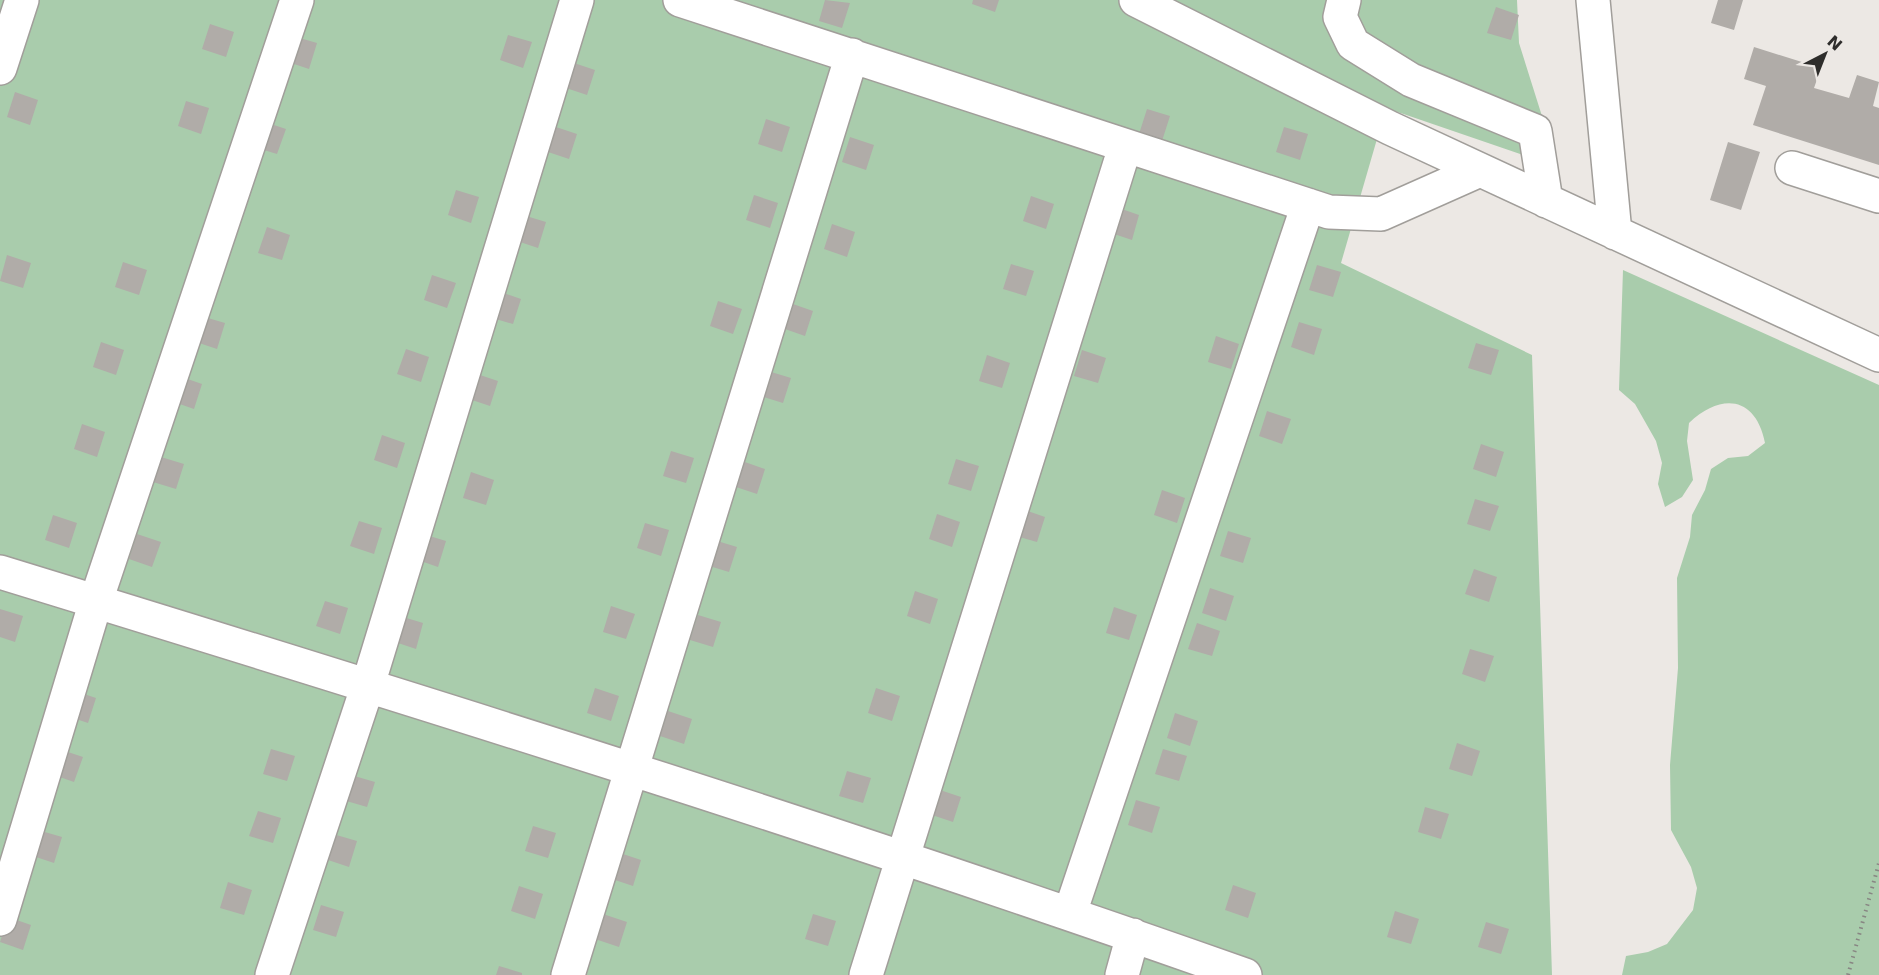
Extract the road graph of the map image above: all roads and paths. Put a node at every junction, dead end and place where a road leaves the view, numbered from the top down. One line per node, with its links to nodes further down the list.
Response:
1 (22, 0): 9 (street)
2 (297, 0): 19 (street)
3 (577, 0): 20 (street)
4 (680, 0): 8 (street)
5 (1136, 0): 12 (street)
6 (1344, 0): 14 (street)
7 (1593, 0): 16 (street)
8 (852, 55): 10 (street); 21 (street)
9 (0, 68)
10 (1125, 147): 15 (street); 22 (street)
11 (1792, 168): 13 (street)
12 (1479, 170): 14 (street); 15 (street)
13 (1879, 196)
14 (1546, 201): 16 (street)
15 (1308, 205): 24 (street)
16 (1615, 233): 17 (street)
17 (1879, 355)
18 (0, 572): 19 (street)
19 (96, 601): 20 (street); 25 (street)
20 (368, 686): 21 (street); 27 (street)
21 (633, 771): 22 (street); 28 (street)
22 (901, 859): 24 (street); 29 (street)
23 (1879, 863): 32 (path)
24 (1070, 914): 26 (street)
25 (0, 919)
26 (1133, 935): 30 (street); 31 (street)
27 (272, 975)
28 (568, 975)
29 (866, 975)
30 (1122, 975)
31 (1245, 975)
32 (1848, 975)

